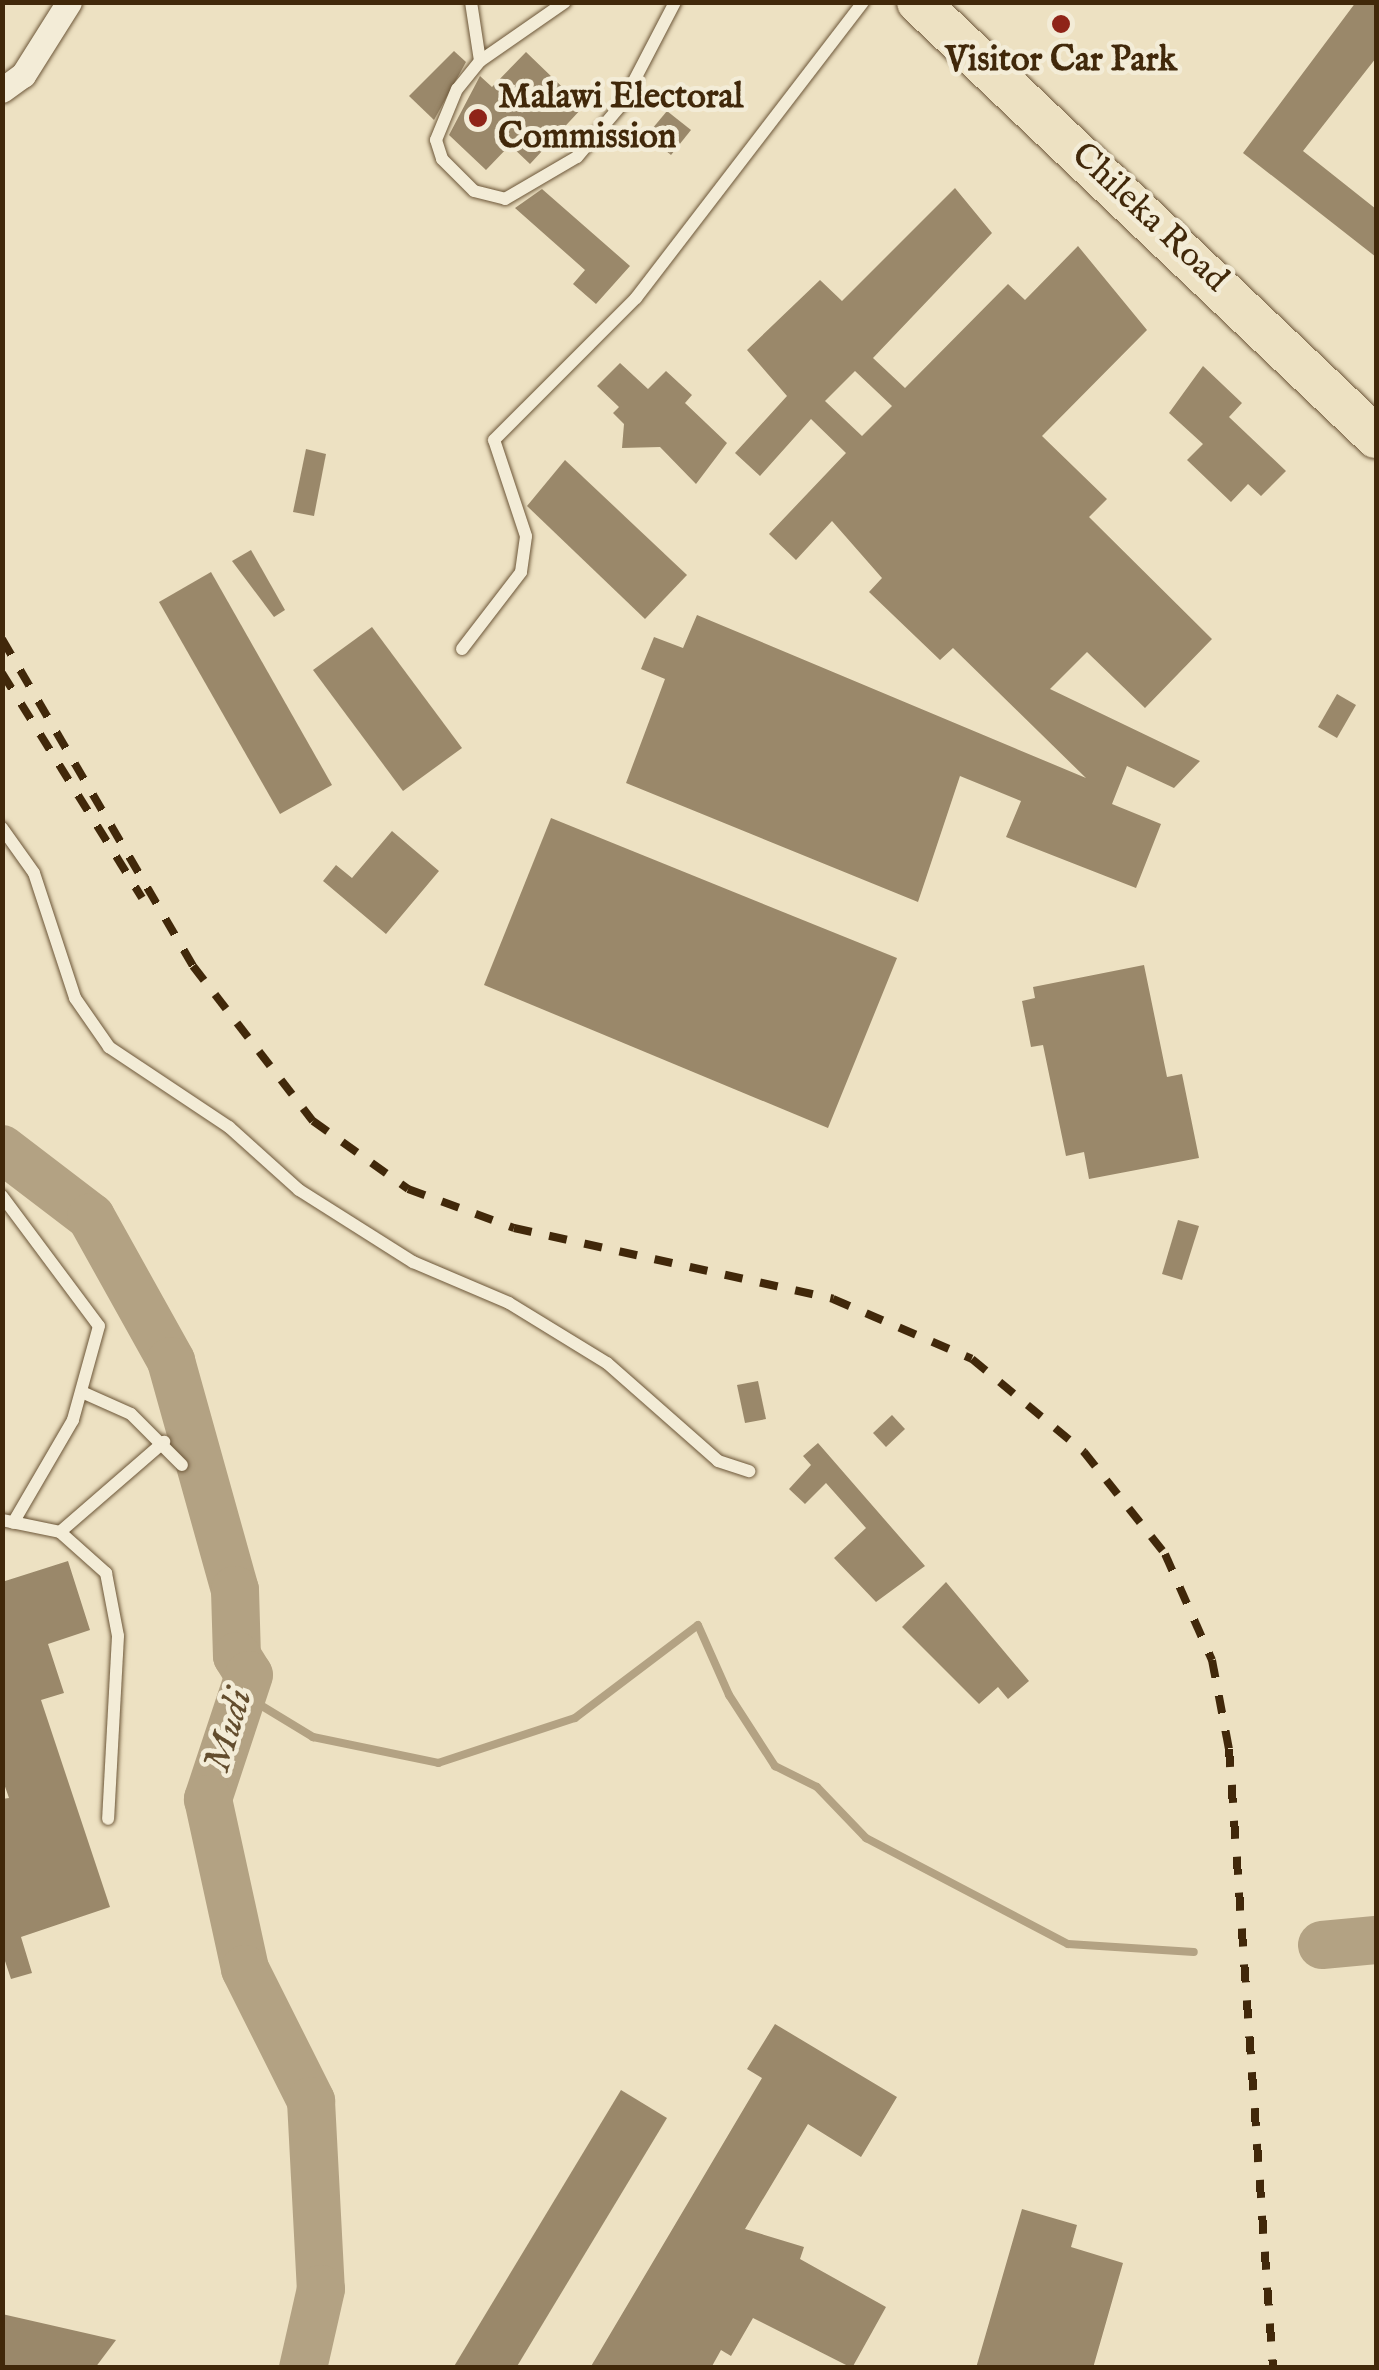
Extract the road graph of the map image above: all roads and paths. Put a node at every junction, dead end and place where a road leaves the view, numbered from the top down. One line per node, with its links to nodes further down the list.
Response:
1 (69, 2): 9 (street)
2 (471, 2): 8 (lane)
3 (564, 2): 8 (lane)
4 (675, 2): 8 (lane)
5 (863, 2): 12 (lane)
6 (918, 2): 11 (highway, Chileka Road)
7 (953, 2): 10 (highway)
8 (480, 61)
9 (2, 90)
10 (1376, 407)
11 (1376, 437)
12 (462, 650)
13 (2, 828): 18 (lane)
14 (2, 1196): 15 (lane)
15 (84, 1393): 16 (lane); 19 (lane)
16 (164, 1442): 17 (lane); 20 (lane)
17 (182, 1465)
18 (749, 1471)
19 (8, 1521): 20 (lane)
20 (60, 1532): 21 (lane)
21 (108, 1818)

